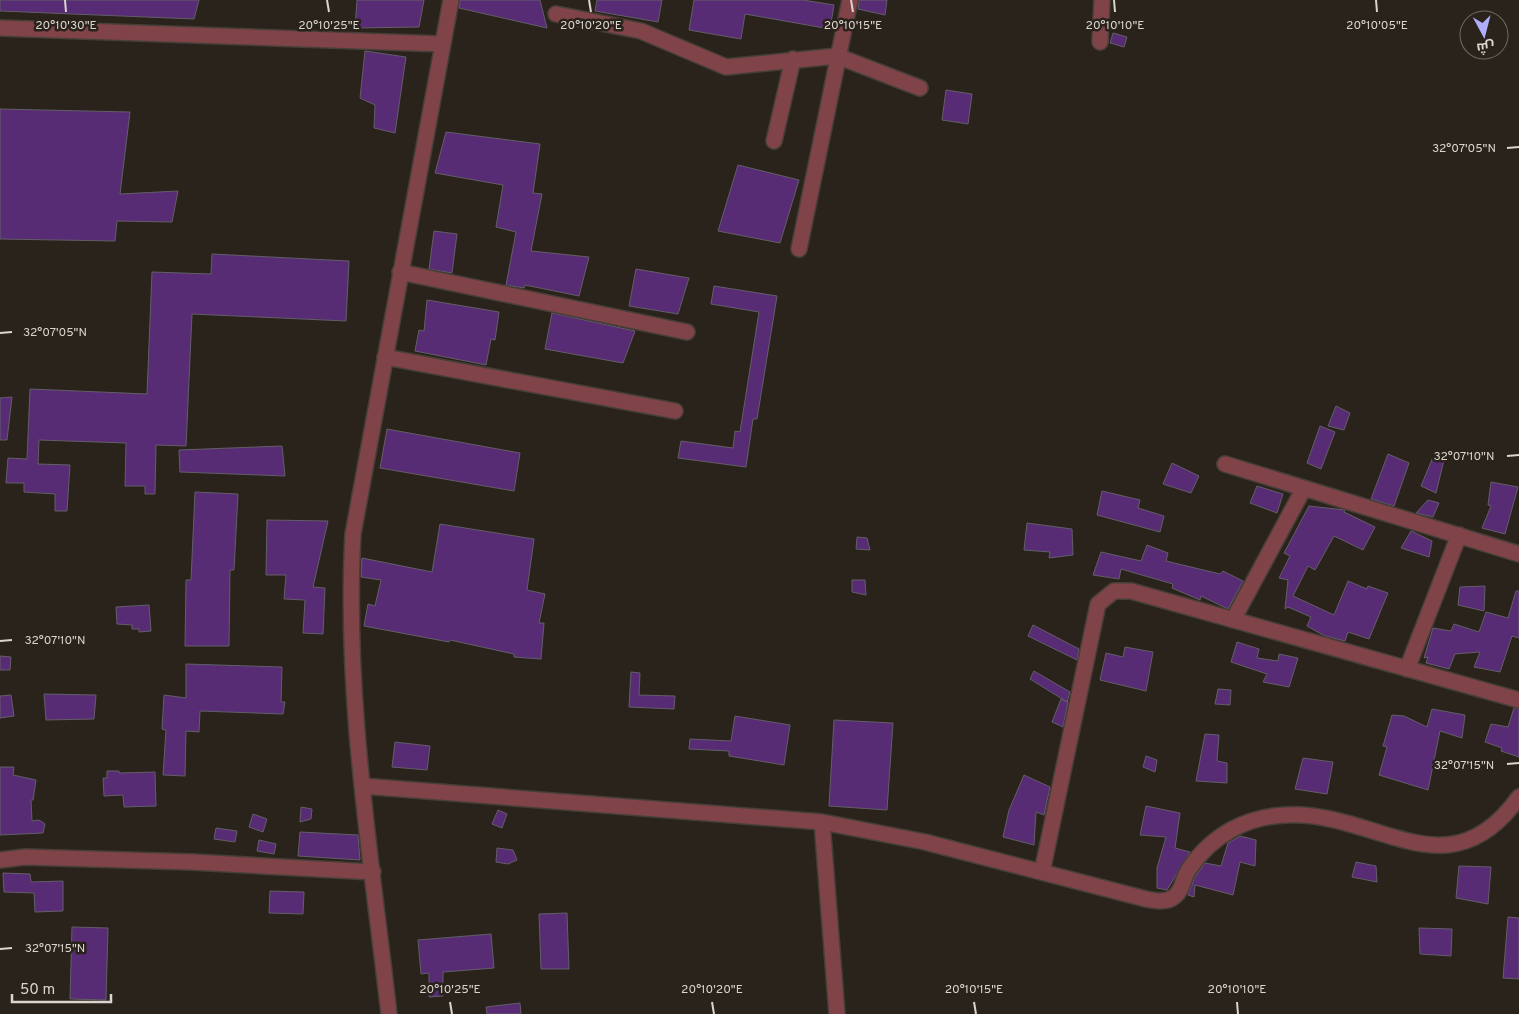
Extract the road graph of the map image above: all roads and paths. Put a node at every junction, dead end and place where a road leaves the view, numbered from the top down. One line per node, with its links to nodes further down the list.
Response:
1 (451, 0): 7 (street)
2 (850, 0): 8 (street)
3 (1102, 0): 6 (street)
4 (556, 14): 9 (street)
5 (0, 28): 7 (street)
6 (1100, 42)
7 (443, 44): 13 (street)
8 (837, 56): 9 (street); 10 (street); 12 (street)
9 (793, 59): 11 (street)
10 (920, 88)
11 (774, 141)
12 (799, 249)
13 (400, 272): 14 (street); 15 (street)
14 (687, 332)
15 (384, 357): 16 (street); 24 (street)
16 (675, 411)
17 (1225, 464): 18 (street)
18 (1304, 488): 19 (street); 21 (street)
19 (1459, 535): 20 (street); 22 (street)
20 (1519, 554)
21 (1233, 620): 22 (street); 30 (street)
22 (1407, 669): 23 (street)
23 (1519, 700)
24 (362, 786): 27 (street); 29 (street)
25 (1519, 797): 26 (street)
26 (1512, 815): 30 (street)
27 (822, 822): 30 (street); 32 (street)
28 (0, 860): 29 (street)
29 (373, 872): 31 (street)
30 (1042, 872)
31 (389, 1014)
32 (836, 1014)

